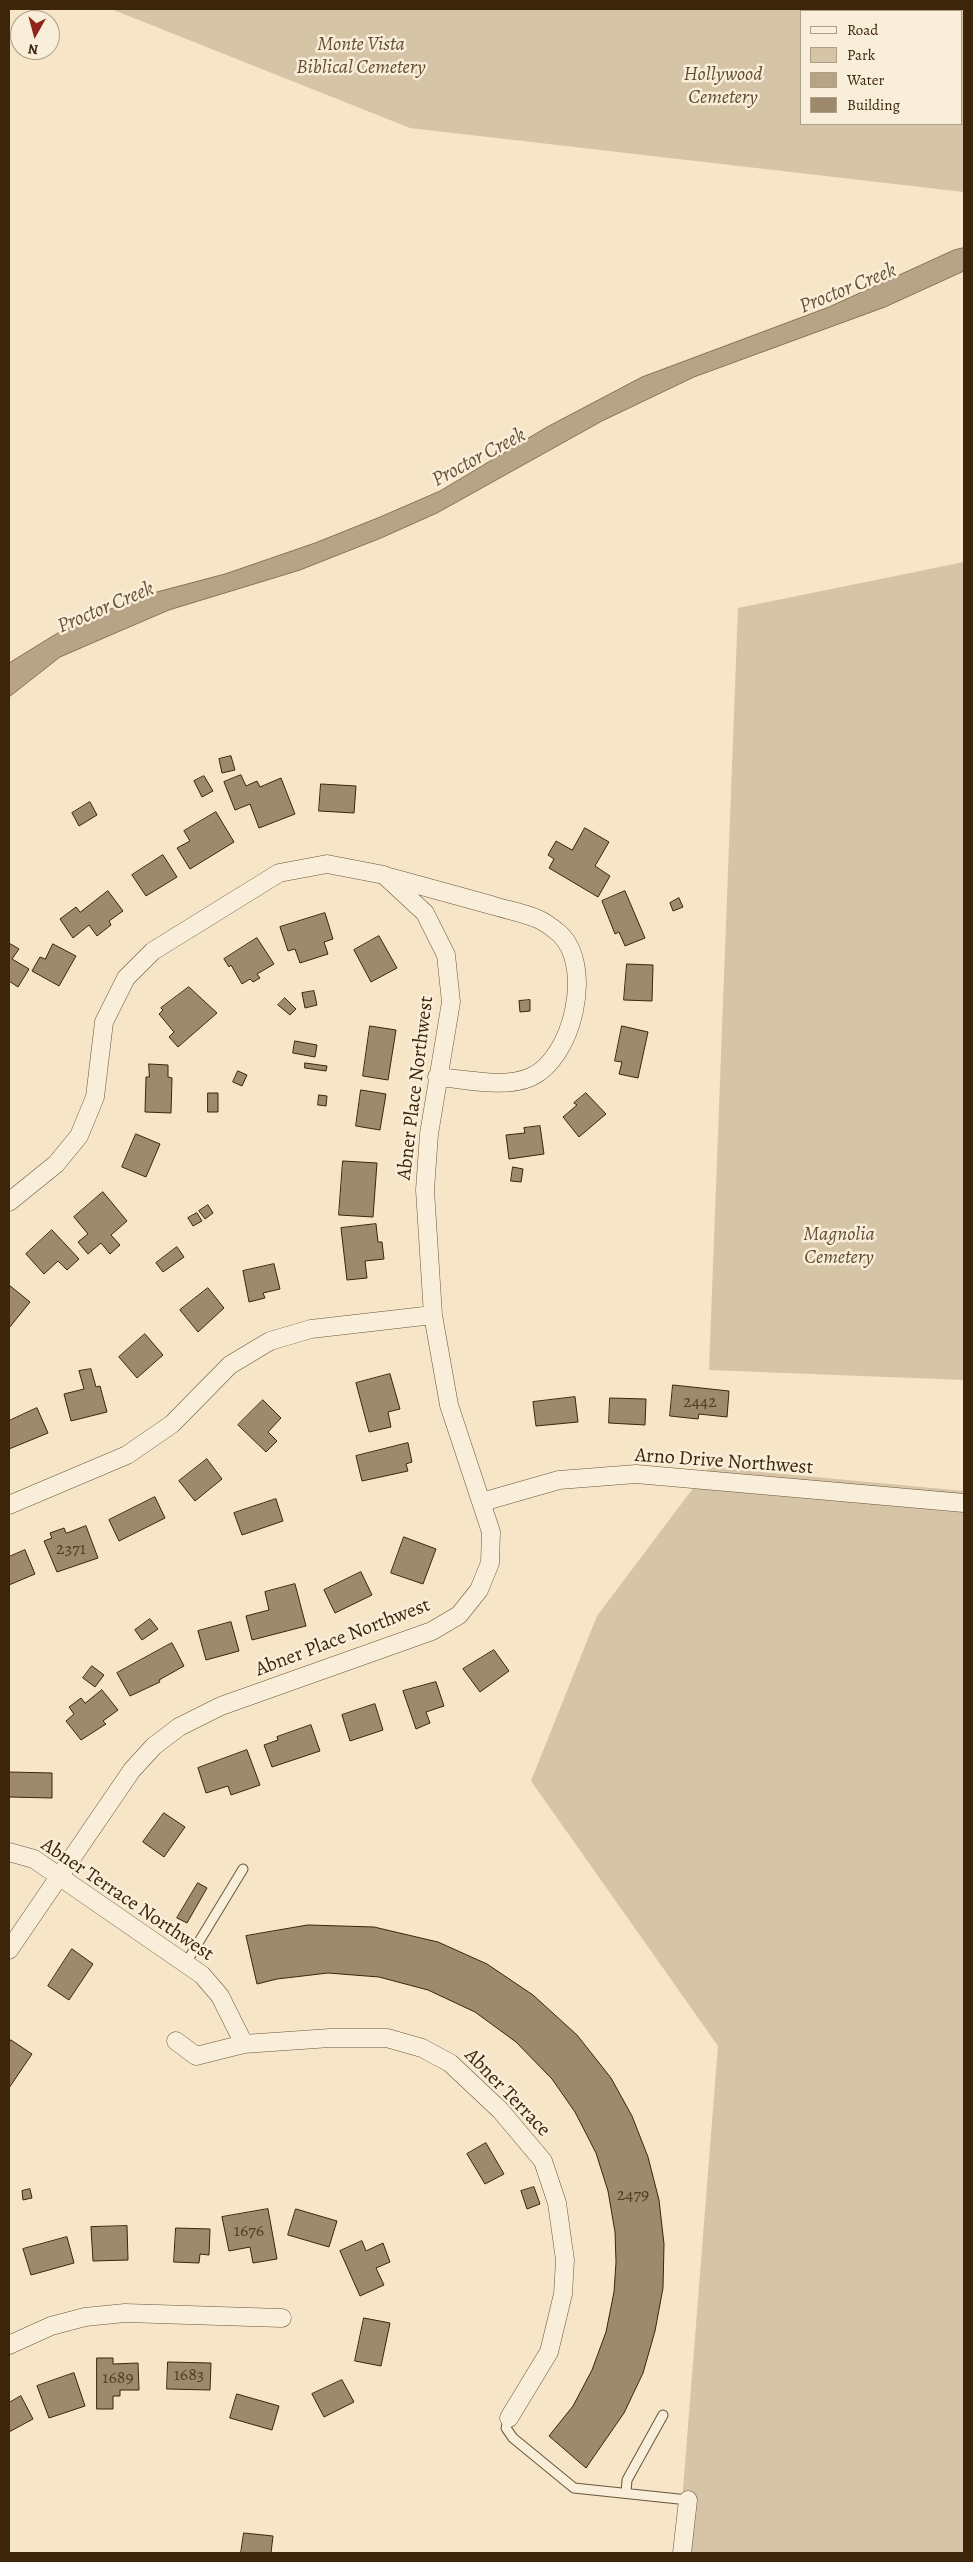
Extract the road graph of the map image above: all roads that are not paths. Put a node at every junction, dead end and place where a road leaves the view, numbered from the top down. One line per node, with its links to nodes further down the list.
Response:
1 (384, 876): 2 (street, Abner Place Northwest); 2 (street); 3 (street)
2 (437, 1077): 4 (street, Abner Place Northwest)
3 (9, 1202)
4 (433, 1315): 5 (street, Abner Place Northwest); 7 (street)
5 (482, 1502): 6 (street, Arno Drive Northwest); 10 (street, Abner Place Northwest)
6 (964, 1503)
7 (9, 1505)
8 (9, 1852): 10 (street, Abner Terrace Northwest)
9 (243, 1869): 12 (lane)
10 (58, 1878): 11 (street, Abner Place Northwest); 12 (street, Abner Terrace Northwest)
11 (9, 1950)
12 (186, 1964): 14 (street, Abner Terrace Northwest)
13 (176, 2041): 14 (street, Abner Terrace)
14 (244, 2044): 18 (street, Abner Terrace)
15 (282, 2318): 16 (street)
16 (9, 2345)
17 (663, 2415): 19 (lane)
18 (508, 2418): 19 (lane)
19 (626, 2492): 20 (lane)
20 (688, 2500): 21 (street)
21 (682, 2553)

